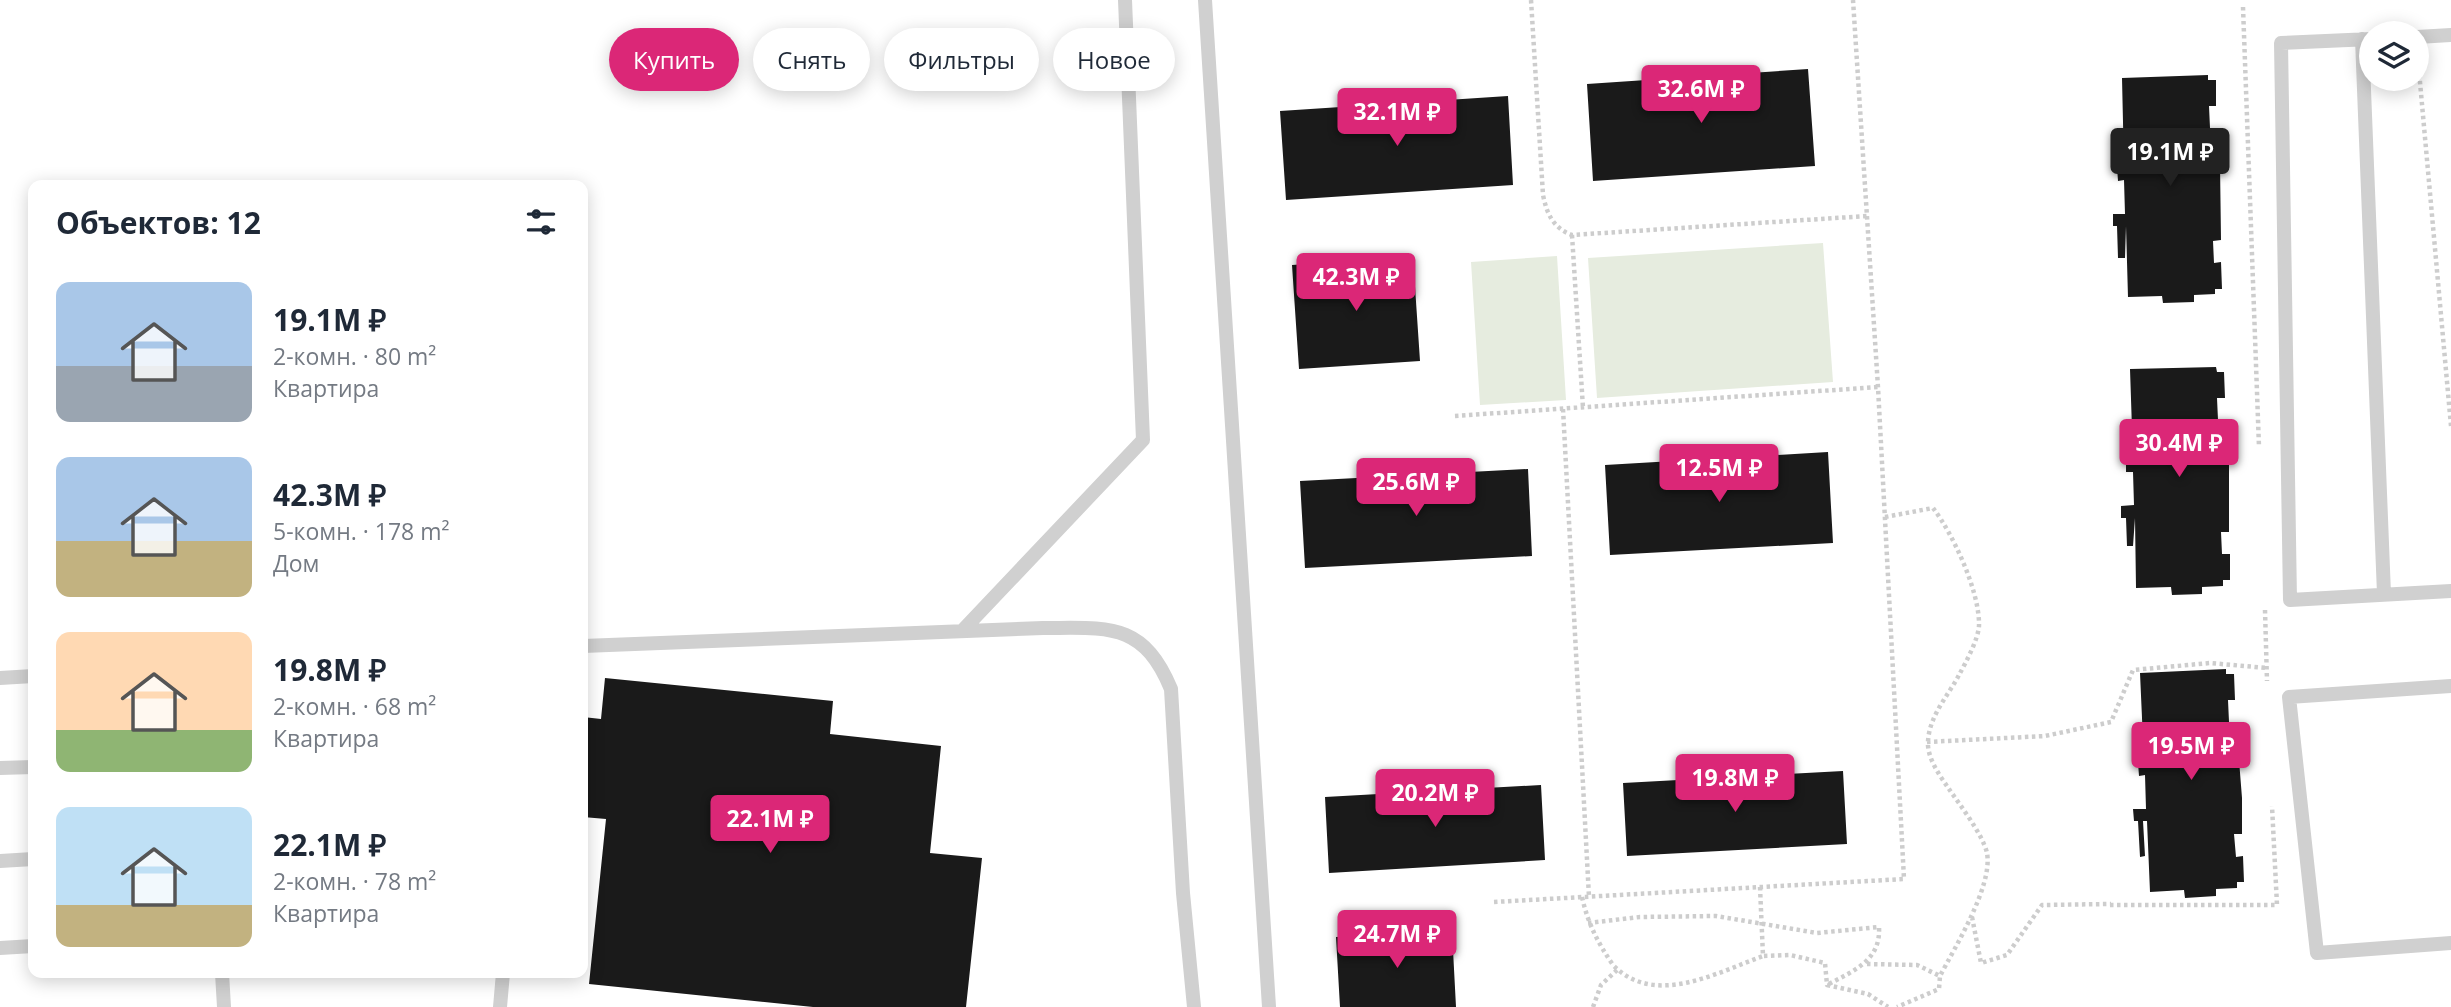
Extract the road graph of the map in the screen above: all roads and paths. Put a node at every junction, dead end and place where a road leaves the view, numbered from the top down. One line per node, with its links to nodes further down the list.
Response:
1 (1125, 0): 20 (lane)
2 (1205, 0): 55 (lane)
3 (1531, 0): 11 (path)
4 (1853, 0): 10 (path)
5 (2451, 35): 6 (lane)
6 (2429, 36)
7 (2359, 39): 19 (lane)
8 (2369, 91): 19 (lane)
9 (2421, 91): 16 (path)
10 (1867, 216): 11 (path); 12 (path)
11 (1572, 235): 13 (path)
12 (1878, 387): 13 (path); 17 (path)
13 (1583, 408): 14 (path)
14 (1563, 409): 15 (path); 32 (path)
15 (1455, 416)
16 (2451, 426)
17 (1885, 517): 26 (path); 31 (path)
18 (2451, 591): 19 (lane)
19 (2384, 594)
20 (962, 631): 21 (lane); 54 (lane)
21 (588, 646)
22 (2267, 668): 26 (path)
23 (28, 676): 24 (lane)
24 (0, 678)
25 (2451, 686): 40 (lane)
26 (1927, 742): 37 (path)
27 (28, 767): 28 (lane)
28 (0, 768)
29 (28, 859): 30 (lane)
30 (0, 860)
31 (1760, 887): 32 (path); 38 (path)
32 (1586, 897): 33 (path); 39 (path)
33 (1494, 902)
34 (2116, 904): 35 (path)
35 (2109, 905): 36 (path); 37 (path)
36 (2277, 905)
37 (1972, 916): 46 (path)
38 (1762, 922): 39 (path); 43 (path); 44 (path)
39 (1588, 923): 45 (path)
40 (2451, 943)
41 (28, 946): 42 (lane)
42 (0, 948)
43 (1763, 956): 49 (path); 50 (path)
44 (1867, 964): 46 (path); 49 (path)
45 (1617, 970): 51 (path); 56 (path)
46 (1940, 976): 58 (path)
47 (222, 978): 52 (lane)
48 (503, 978): 53 (lane)
49 (1827, 985): 57 (path)
50 (1676, 991)
51 (1651, 994)
52 (224, 1007)
53 (500, 1007)
54 (1194, 1007)
55 (1269, 1007)
56 (1593, 1007)
57 (1888, 1007)
58 (1897, 1007)

